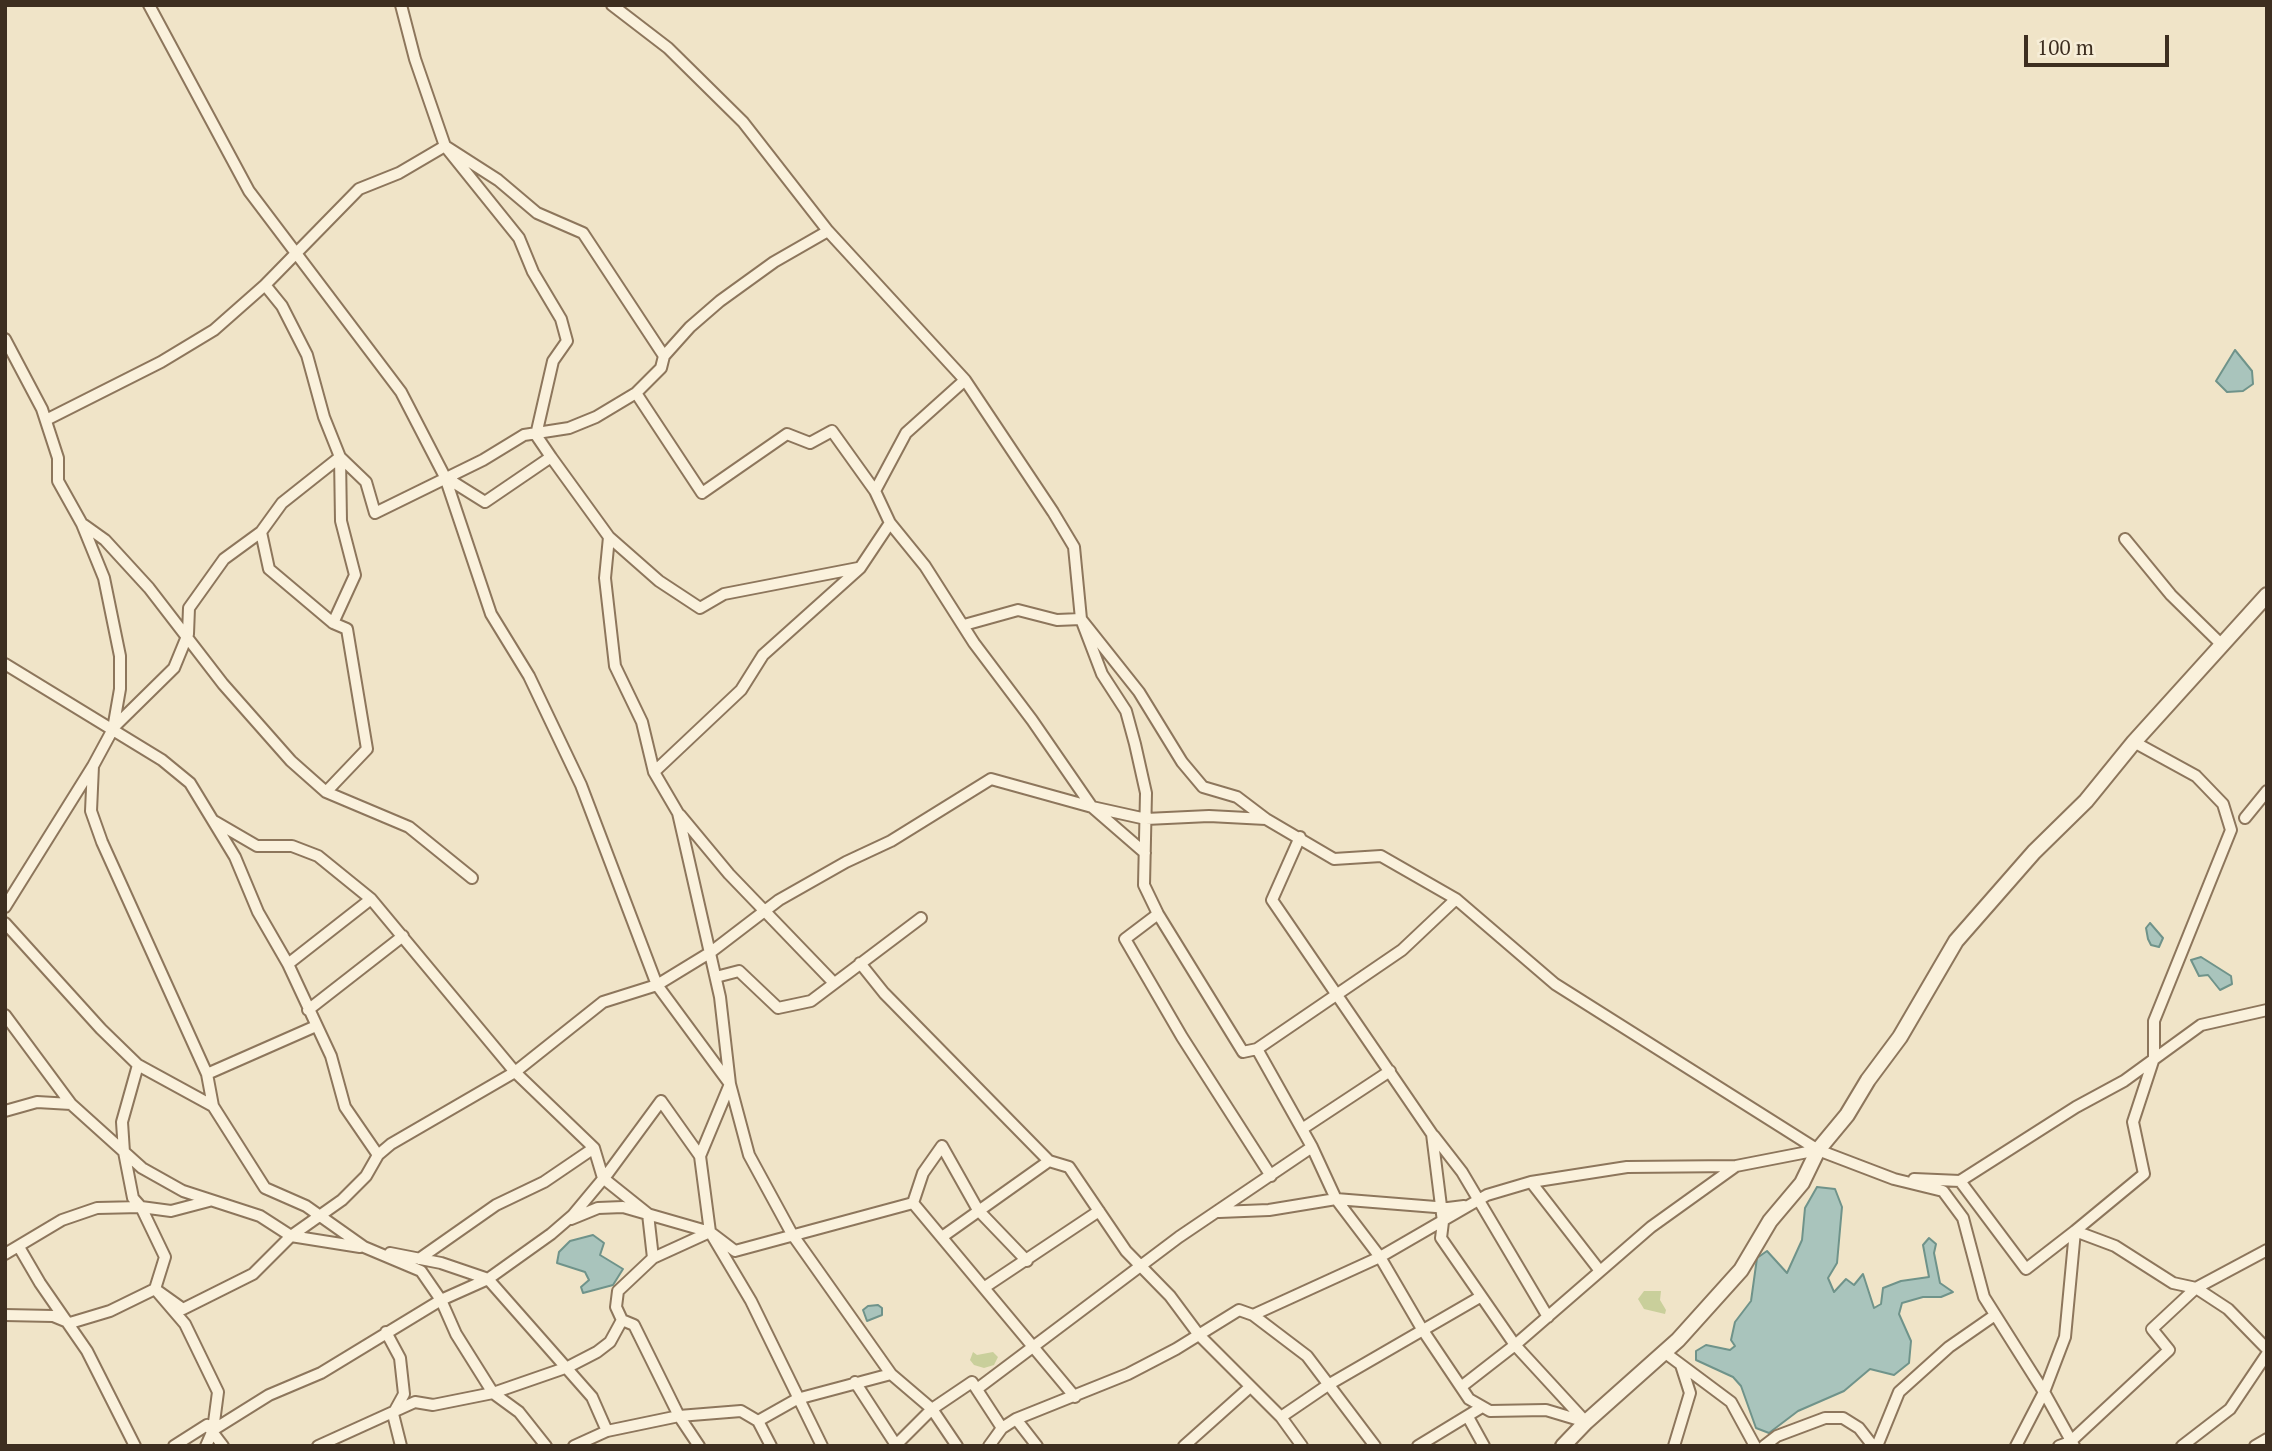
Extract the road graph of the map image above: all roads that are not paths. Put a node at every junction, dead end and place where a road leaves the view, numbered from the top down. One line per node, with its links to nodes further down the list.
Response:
1 (149, 5): 6 (street)
2 (401, 5): 4 (street)
3 (612, 5): 5 (street)
4 (444, 146): 6 (street); 9 (street); 13 (street)
5 (828, 231): 9 (street); 10 (street)
6 (297, 254): 7 (street); 16 (street)
7 (265, 285): 12 (street); 14 (street)
8 (5, 339): 12 (street)
9 (664, 356): 11 (street)
10 (965, 380): 17 (street); 25 (street)
11 (636, 393): 13 (street); 17 (street)
12 (46, 420): 19 (street)
13 (536, 435): 15 (street); 16 (street)
14 (340, 457): 16 (street); 20 (street); 26 (street)
15 (551, 457): 16 (street); 21 (street)
16 (445, 477): 59 (street)
17 (875, 491): 18 (street)
18 (890, 523): 23 (street); 27 (street)
19 (82, 524): 28 (street); 31 (street)
20 (261, 532): 26 (street); 28 (street)
21 (609, 537): 23 (street); 34 (street)
22 (2125, 539): 29 (street)
23 (860, 568): 34 (street)
24 (2267, 595): 29 (street)
25 (1081, 619): 27 (street); 40 (street); 41 (street)
26 (333, 623): 36 (street)
27 (964, 625): 37 (street)
28 (188, 634): 31 (street); 36 (street)
29 (2222, 645): 32 (street)
30 (5, 664): 31 (street)
31 (113, 729): 33 (street); 42 (street)
32 (2134, 741): 66 (street); 79 (street)
33 (93, 766): 48 (street); 70 (street)
34 (654, 772): 38 (street)
35 (2267, 791): 39 (street)
36 (326, 792): 45 (street)
37 (1092, 807): 40 (street); 44 (street); 49 (street)
38 (678, 813): 49 (street); 54 (street)
39 (2245, 818)
40 (1146, 819): 41 (street); 44 (street)
41 (1266, 819): 43 (street)
42 (215, 821): 46 (street); 56 (street)
43 (1300, 837): 47 (street); 60 (street)
44 (1145, 853): 50 (street)
45 (472, 878)
46 (370, 899): 53 (street); 56 (street)
47 (1456, 899): 60 (street); 79 (street)
48 (5, 907)
49 (765, 912): 54 (street); 58 (street)
50 (1158, 914): 65 (street); 85 (street)
51 (921, 918): 55 (street)
52 (5, 923): 67 (street)
53 (403, 936): 61 (street); 69 (street)
54 (711, 951): 57 (street); 59 (street)
55 (860, 962): 58 (street); 83 (street)
56 (288, 964): 61 (street)
57 (716, 978): 58 (street); 71 (street)
58 (834, 982)
59 (657, 985): 69 (street); 71 (street)
60 (1336, 996): 65 (street); 68 (street)
61 (308, 1010): 64 (street)
62 (2267, 1010): 66 (street)
63 (7, 1014): 72 (street)
64 (316, 1027): 70 (street); 81 (street)
65 (1257, 1049): 75 (street)
66 (2154, 1058): 88 (street); 103 (street)
67 (138, 1065): 73 (street); 80 (street)
68 (1390, 1071): 75 (street); 76 (street)
69 (515, 1072): 78 (street); 81 (street)
70 (208, 1074): 73 (street)
71 (730, 1084): 82 (street); 105 (street)
72 (71, 1104): 74 (street); 80 (street)
73 (213, 1107): 100 (street)
74 (8, 1108)
75 (1302, 1129): 77 (street)
76 (1432, 1134): 92 (street); 95 (street)
77 (1312, 1147): 85 (street); 90 (street)
78 (594, 1149): 86 (street); 114 (street)
79 (1818, 1150): 84 (street); 87 (street); 136 (street)
80 (124, 1152): 91 (street); 94 (street)
81 (378, 1155): 100 (street)
82 (700, 1156): 86 (street); 104 (street)
83 (1049, 1161): 96 (street); 97 (street)
84 (1736, 1166): 89 (street); 117 (street)
85 (1271, 1176): 98 (street)
86 (603, 1178): 99 (street); 101 (street)
87 (1894, 1178): 88 (street); 126 (street)
88 (1960, 1181): 103 (street)
89 (1531, 1182): 92 (street); 117 (street)
90 (1336, 1199): 95 (street); 98 (street); 112 (street)
91 (209, 1201): 94 (street); 106 (street)
92 (1476, 1202): 95 (street); 102 (street); 127 (street)
93 (913, 1203): 96 (street); 105 (street); 107 (street)
94 (141, 1207): 108 (street); 121 (street)
95 (1440, 1207): 102 (street)
96 (978, 1210): 107 (street); 115 (street)
97 (1100, 1211): 115 (street); 116 (street)
98 (1216, 1212): 116 (street)
99 (648, 1214): 101 (street); 104 (street); 113 (street)
100 (320, 1216): 106 (street); 109 (street)
101 (566, 1221): 118 (street)
102 (1443, 1222): 112 (street); 122 (street)
103 (2075, 1231): 120 (street); 145 (street)
104 (710, 1232): 105 (street); 113 (street); 148 (street)
105 (792, 1234): 139 (street)
106 (291, 1236): 109 (street); 121 (street)
107 (942, 1237): 119 (street)
108 (19, 1247): 111 (street); 129 (street)
109 (364, 1247): 114 (street); 123 (street)
110 (2267, 1250): 120 (street)
111 (5, 1254)
112 (1380, 1257): 125 (street); 130 (street)
113 (653, 1258): 128 (street)
114 (419, 1259): 118 (street)
115 (1027, 1261): 119 (street)
116 (1139, 1267): 132 (street); 134 (street)
117 (1600, 1271): 127 (street)
118 (488, 1279): 123 (street); 138 (street)
119 (985, 1287): 134 (street)
120 (2196, 1288): 135 (street); 164 (street)
121 (155, 1289): 129 (street); 159 (street)
122 (1480, 1297): 130 (street); 133 (street)
123 (441, 1300): 131 (street); 146 (street)
124 (5, 1315): 129 (street)
125 (1253, 1315): 132 (street); 141 (street)
126 (1995, 1315): 145 (street); 188 (street)
127 (1548, 1317): 133 (street)
128 (622, 1320): 138 (street); 152 (street)
129 (70, 1323): 167 (street)
130 (1422, 1329): 141 (street); 143 (street)
131 (386, 1332): 151 (street); 159 (street)
132 (1199, 1335): 142 (street); 147 (street)
133 (1515, 1345): 143 (street); 157 (street)
134 (1035, 1346): 144 (street); 147 (street)
135 (2267, 1351): 191 (street)
136 (1664, 1352): 137 (street); 157 (street)
137 (1678, 1362): 166 (street); 186 (street)
138 (568, 1367): 146 (street); 160 (street)
139 (891, 1374): 140 (street); 150 (street)
140 (855, 1382): 148 (street); 165 (street)
141 (1328, 1385): 153 (street); 162 (street)
142 (1250, 1387): 153 (street); 180 (street)
143 (1461, 1387): 149 (street)
144 (977, 1389): 150 (street); 158 (street)
145 (2044, 1392): 164 (street); 189 (street)
146 (493, 1393): 151 (street); 172 (street)
147 (1075, 1397): 155 (street)
148 (797, 1399): 156 (street); 176 (street)
149 (1482, 1407): 154 (street); 157 (street)
150 (932, 1409): 165 (street); 177 (street)
151 (393, 1414): 163 (street); 171 (street)
152 (679, 1416): 156 (street); 160 (street); 174 (street)
153 (1281, 1417): 181 (street)
154 (1468, 1417): 183 (street); 184 (street)
155 (1016, 1419): 158 (street); 179 (street)
156 (758, 1421): 175 (street)
157 (1586, 1422): 185 (street)
158 (1002, 1428): 178 (street)
159 (213, 1430): 168 (street); 169 (street); 170 (street)
160 (607, 1431): 173 (street)
161 (2267, 1438): 192 (street)
162 (1372, 1442): 182 (street)
163 (399, 1444)
164 (2072, 1444): 190 (street)
165 (895, 1445)
166 (1678, 1445)
167 (135, 1446)
168 (174, 1446)
169 (206, 1446)
170 (223, 1446)
171 (318, 1446)
172 (546, 1446)
173 (574, 1446)
174 (699, 1446)
175 (771, 1446)
176 (822, 1446)
177 (957, 1446)
178 (989, 1446)
179 (1037, 1446)
180 (1184, 1446)
181 (1302, 1446)
182 (1358, 1446)
183 (1418, 1446)
184 (1484, 1446)
185 (1563, 1446)
186 (1755, 1446)
187 (1763, 1446): 188 (street)
188 (1875, 1446)
189 (2016, 1446)
190 (2059, 1446)
191 (2182, 1446)
192 (2255, 1446)

